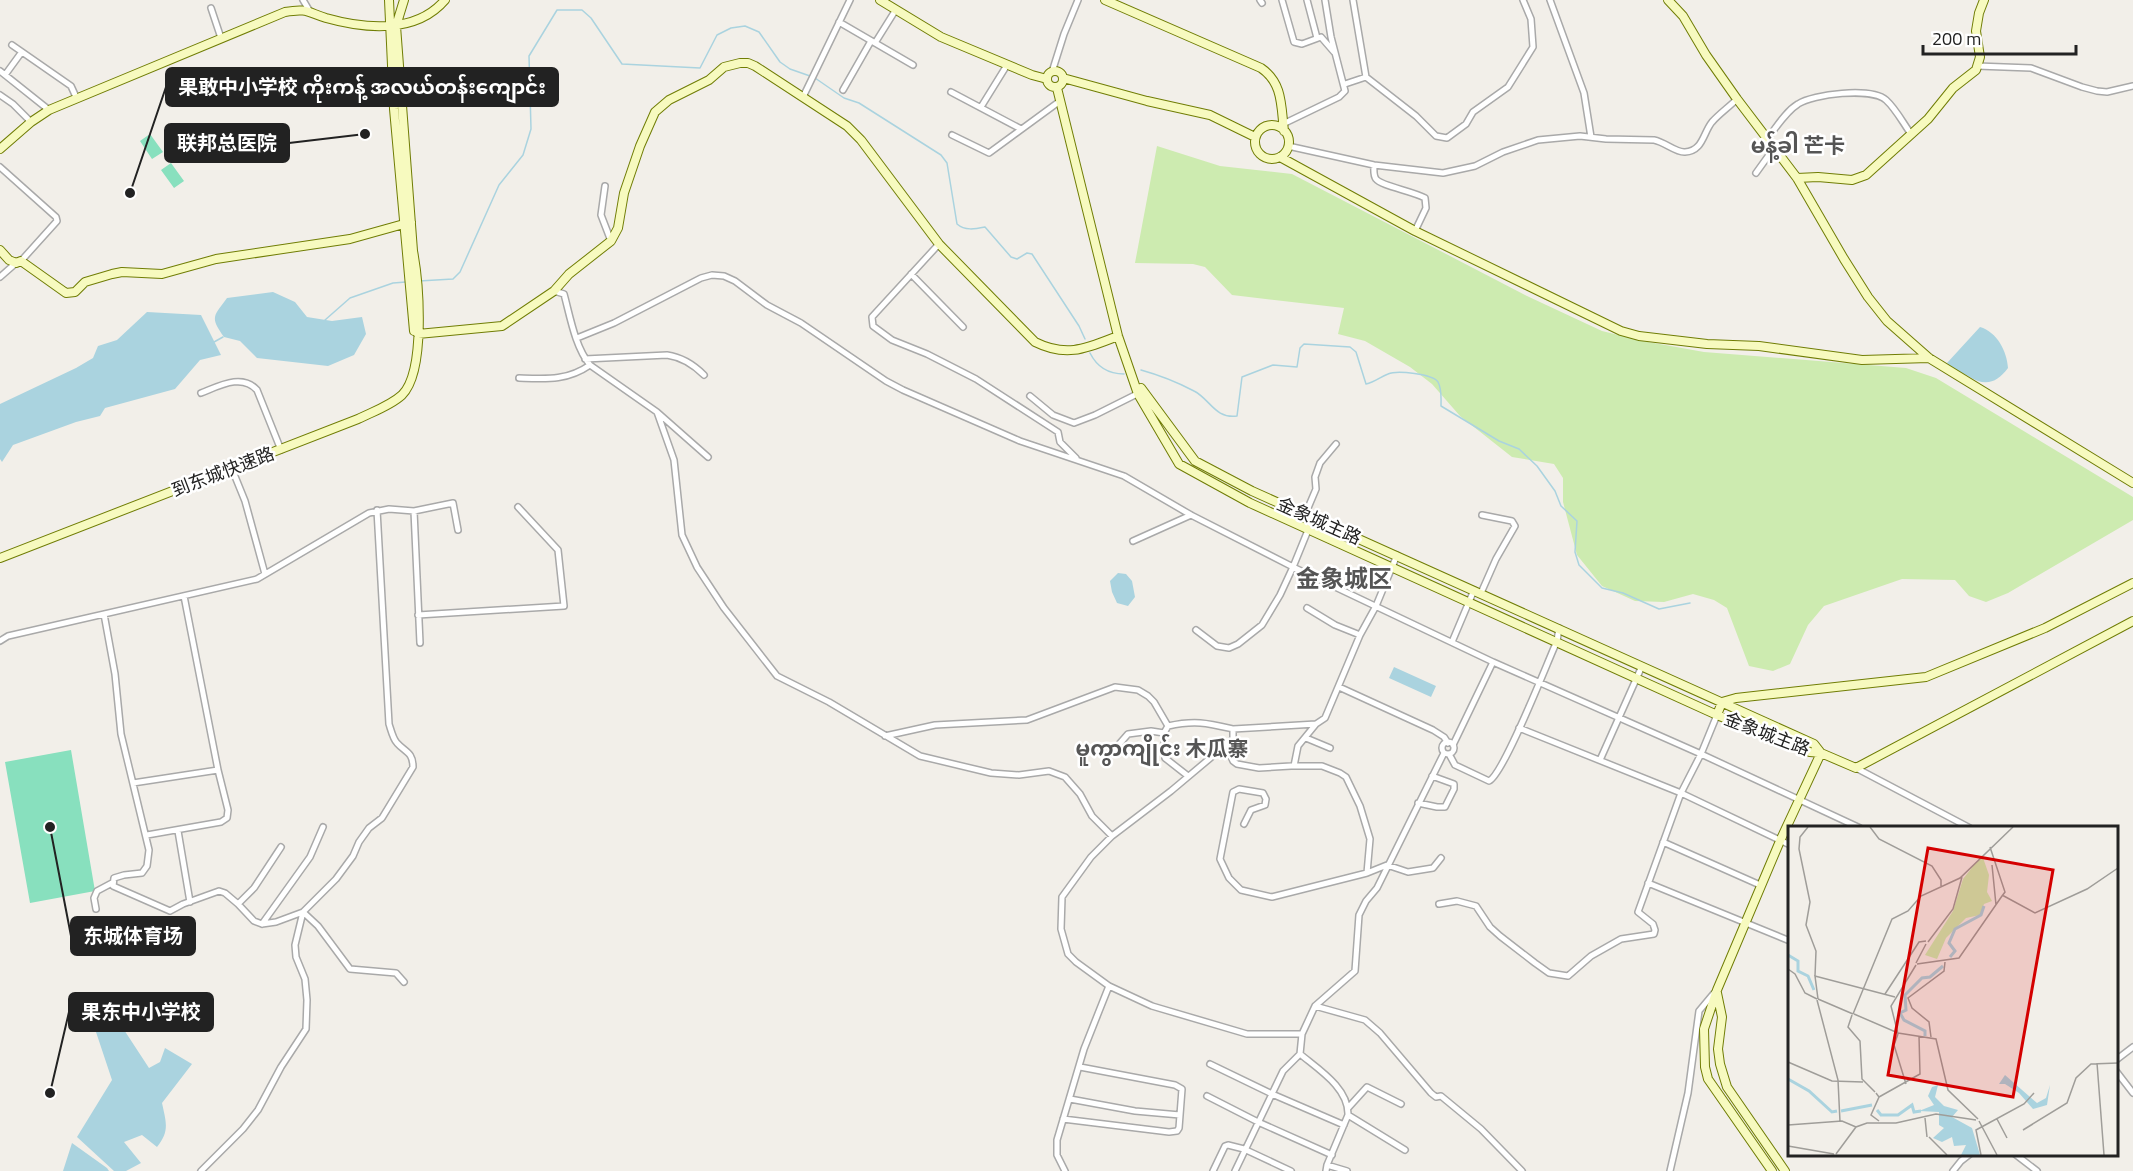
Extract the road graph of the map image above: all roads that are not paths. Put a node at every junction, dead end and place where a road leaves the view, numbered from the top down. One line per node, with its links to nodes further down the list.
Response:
1 (303, 0): 19 (street)
2 (389, 0): 22 (main road)
3 (404, 0): 22 (main road)
4 (444, 0): 22 (main road)
5 (850, 0): 21 (street)
6 (880, 0): 20 (main road)
7 (1078, 0): 33 (street)
8 (1105, 0): 49 (main road)
9 (1281, 0): 24 (street)
10 (1307, 0): 24 (street)
11 (1325, 0): 27 (street)
12 (1353, 0): 34 (street)
13 (1523, 0): 34 (street)
14 (1550, 0): 54 (street)
15 (1668, 0): 17 (main road)
16 (1984, 0): 31 (main road)
17 (1678, 4): 44 (main road)
18 (211, 8): 23 (street)
19 (309, 10): 22 (main road); 23 (main road)
20 (895, 11): 25 (street); 30 (main road)
21 (838, 22): 25 (street); 42 (street)
22 (393, 26): 65 (main road)
23 (222, 38): 43 (main road)
24 (1317, 38): 27 (street)
25 (873, 42): 29 (street); 39 (street)
26 (12, 45): 28 (street)
27 (1335, 53): 36 (street)
28 (21, 54): 32 (street); 43 (street)
29 (913, 65)
30 (1007, 65): 33 (main road); 46 (street)
31 (1977, 66): 37 (street); 51 (main road)
32 (2, 73): 47 (street)
33 (1049, 75): 35 (main road); 38 (main road)
34 (1366, 76): 36 (street)
35 (1063, 78): 38 (main road); 53 (main road)
36 (1345, 84): 49 (street)
37 (2133, 86)
38 (1057, 87): 45 (main road, 金象城主路)
39 (843, 90)
40 (951, 92): 46 (street)
41 (0, 95): 48 (street)
42 (803, 97): 67 (main road); 68 (main road)
43 (76, 98): 47 (main road)
44 (1737, 99): 54 (street); 55 (main road)
45 (1060, 100): 50 (street); 77 (main road, 金象城主路)
46 (981, 107): 50 (street)
47 (49, 110): 48 (main road)
48 (31, 122): 58 (main road)
49 (1284, 127): 53 (main road); 56 (main road)
50 (1021, 129): 52 (street)
51 (1911, 134): 55 (street); 63 (main road)
52 (952, 135)
53 (1255, 137): 59 (main road)
54 (1591, 137): 60 (street)
55 (1767, 139): 57 (main road)
56 (1288, 146): 59 (main road); 60 (street)
57 (1774, 148): 62 (street); 63 (main road)
58 (0, 149)
59 (1280, 157): 66 (main road)
60 (1374, 165): 66 (street)
61 (0, 167): 70 (street)
62 (1756, 172)
63 (1797, 178): 80 (main road)
64 (604, 186): 67 (street)
65 (407, 222): 70 (main road); 73 (main road)
66 (1415, 231): 80 (main road)
67 (611, 242): 74 (main road)
68 (939, 244): 71 (street); 77 (main road)
69 (0, 250): 70 (main road)
70 (19, 262): 72 (street)
71 (910, 274): 75 (street); 92 (street)
72 (0, 277)
73 (414, 288): 76 (main road, 到东城快速路); 79 (main road, 到东城快速路)
74 (554, 291): 76 (main road); 78 (street)
75 (963, 327)
76 (418, 334): 79 (main road, 到东城快速路)
77 (1118, 336): 85 (main road, 金象城主路)
78 (577, 338): 81 (street); 92 (street)
79 (417, 354): 90 (main road, 到东城快速路)
80 (1929, 358): 95 (main road)
81 (585, 359): 82 (street); 83 (street)
82 (590, 365): 84 (street); 88 (street)
83 (704, 375)
84 (519, 378)
85 (1140, 392): 87 (street); 94 (main road, 金象城主路); 96 (main road, 金象城主路)
86 (201, 393): 90 (street)
87 (1030, 396)
88 (657, 412): 91 (street); 140 (street)
89 (1336, 444): 101 (street)
90 (280, 450): 93 (main road, 到东城快速路)
91 (708, 458)
92 (1080, 461): 100 (street)
93 (232, 469): 107 (main road, 到东城快速路); 110 (street)
94 (1236, 483): 96 (main road); 101 (main road, 金象城主路)
95 (2133, 483)
96 (1232, 494): 104 (main road, 金象城主路)
97 (518, 507): 118 (street)
98 (377, 510): 99 (street); 110 (street); 180 (street)
99 (414, 511): 103 (street); 118 (street)
100 (1191, 515): 105 (street); 108 (street)
101 (1309, 516): 104 (street); 106 (main road, 金象城主路)
102 (1482, 516): 112 (street)
103 (458, 530)
104 (1308, 531): 108 (street); 109 (main road, 金象城主路)
105 (1134, 541)
106 (1397, 555): 109 (street); 112 (main road, 金象城主路)
107 (0, 558)
108 (1293, 567): 115 (street); 121 (street)
109 (1392, 567): 114 (main road, 金象城主路); 115 (street)
110 (265, 574): 113 (street)
111 (2133, 583): 132 (main road)
112 (1478, 592): 114 (street); 120 (main road, 金象城主路)
113 (184, 596): 117 (street); 152 (street)
114 (1470, 602): 124 (main road, 金象城主路); 125 (street)
115 (1376, 606): 122 (street); 125 (street)
116 (1307, 608): 122 (street)
117 (104, 614): 123 (street); 155 (street)
118 (418, 615): 126 (street)
119 (2133, 621): 151 (main road)
120 (1558, 628): 124 (street); 128 (main road, 金象城主路)
121 (1196, 630)
122 (1360, 635): 131 (street)
123 (0, 641)
124 (1557, 641): 129 (main road, 金象城主路); 130 (street)
125 (1452, 642): 127 (street)
126 (420, 643)
127 (1493, 662): 130 (street); 143 (street)
128 (1642, 666): 129 (street); 132 (main road, 金象城主路)
129 (1636, 678): 133 (main road, 金象城主路); 134 (street)
130 (1539, 682): 134 (street); 137 (street)
131 (1339, 687): 135 (street); 143 (street)
132 (1722, 702): 133 (main road); 146 (main road, 金象城主路)
133 (1717, 715): 146 (main road, 金象城主路); 148 (street)
134 (1618, 716): 148 (street); 149 (street)
135 (1316, 724): 138 (street); 141 (street)
136 (1168, 726): 138 (street); 139 (street); 140 (street)
137 (1519, 728): 147 (street); 149 (street)
138 (1233, 729): 142 (street)
139 (1164, 733): 145 (street); 153 (street)
140 (885, 736): 165 (street)
141 (1306, 738): 144 (street); 150 (street)
142 (1233, 739): 150 (street); 153 (street)
143 (1450, 744): 147 (street); 147 (street)
144 (1330, 748)
145 (1114, 750)
146 (1821, 753): 151 (main road); 157 (main road)
147 (1446, 754): 154 (street)
148 (1701, 754): 156 (street); 157 (street)
149 (1600, 760): 156 (street)
150 (1294, 766): 172 (street)
151 (1856, 768): 161 (street)
152 (218, 770): 155 (street); 163 (street)
153 (1188, 776): 165 (street)
154 (1432, 776): 158 (street); 158 (street)
155 (133, 783): 164 (street)
156 (1681, 793): 166 (street); 167 (street)
157 (1799, 801): 160 (street); 166 (main road)
158 (1418, 803): 171 (street)
159 (1244, 824): 172 (street)
160 (1855, 826)
161 (1966, 826)
162 (323, 827): 182 (street)
163 (178, 831): 164 (street); 176 (street)
164 (147, 835): 174 (street)
165 (1112, 836): 185 (street)
166 (1780, 841): 168 (street); 175 (main road)
167 (1663, 842): 173 (street); 175 (street)
168 (1788, 844)
169 (281, 847): 177 (street)
170 (1441, 858): 171 (street)
171 (1387, 865): 172 (street); 187 (street)
172 (1367, 873)
173 (1648, 883): 178 (street); 181 (street)
174 (112, 884): 176 (street); 179 (street)
175 (1760, 885): 181 (main road)
176 (190, 902): 177 (street)
177 (238, 904): 182 (street)
178 (1439, 904)
179 (96, 909)
180 (303, 912): 182 (street); 184 (street); 215 (street)
181 (1744, 921): 183 (street); 186 (main road)
182 (262, 924)
183 (1788, 940)
184 (404, 982)
185 (1109, 986): 188 (street); 194 (street)
186 (1716, 990): 193 (main road); 195 (main road); 222 (street)
187 (1315, 1006): 188 (street); 221 (street)
188 (1302, 1034): 190 (street)
189 (2133, 1047): 191 (street)
190 (1300, 1054): 198 (street); 202 (street)
191 (2118, 1058)
192 (1210, 1064): 198 (street)
193 (1720, 1064): 195 (main road); 224 (main road)
194 (1080, 1067): 200 (street); 203 (street)
195 (1705, 1067): 223 (main road)
196 (2118, 1074): 197 (street)
197 (2133, 1093)
198 (1272, 1094): 206 (street); 207 (street)
199 (1207, 1096): 206 (street)
200 (1070, 1100): 203 (street); 205 (street)
201 (1401, 1104): 202 (street)
202 (1348, 1108): 204 (street)
203 (1180, 1115): 205 (street)
204 (1348, 1115): 207 (street); 209 (street)
205 (1064, 1119): 216 (street)
206 (1258, 1122): 208 (street); 210 (street)
207 (1344, 1125): 210 (street)
208 (1244, 1149): 214 (street); 217 (street); 218 (street)
209 (1405, 1150)
210 (1332, 1155): 213 (street)
211 (1968, 1156): 225 (street)
212 (2016, 1156): 226 (street)
213 (1327, 1168): 220 (street)
214 (1279, 1169): 219 (street)
215 (201, 1171)
216 (1065, 1171)
217 (1213, 1171)
218 (1234, 1171)
219 (1291, 1171)
220 (1347, 1171)
221 (1522, 1171)
222 (1670, 1171)
223 (1772, 1171)
224 (1785, 1171)
225 (1953, 1171)
226 (2037, 1171)

